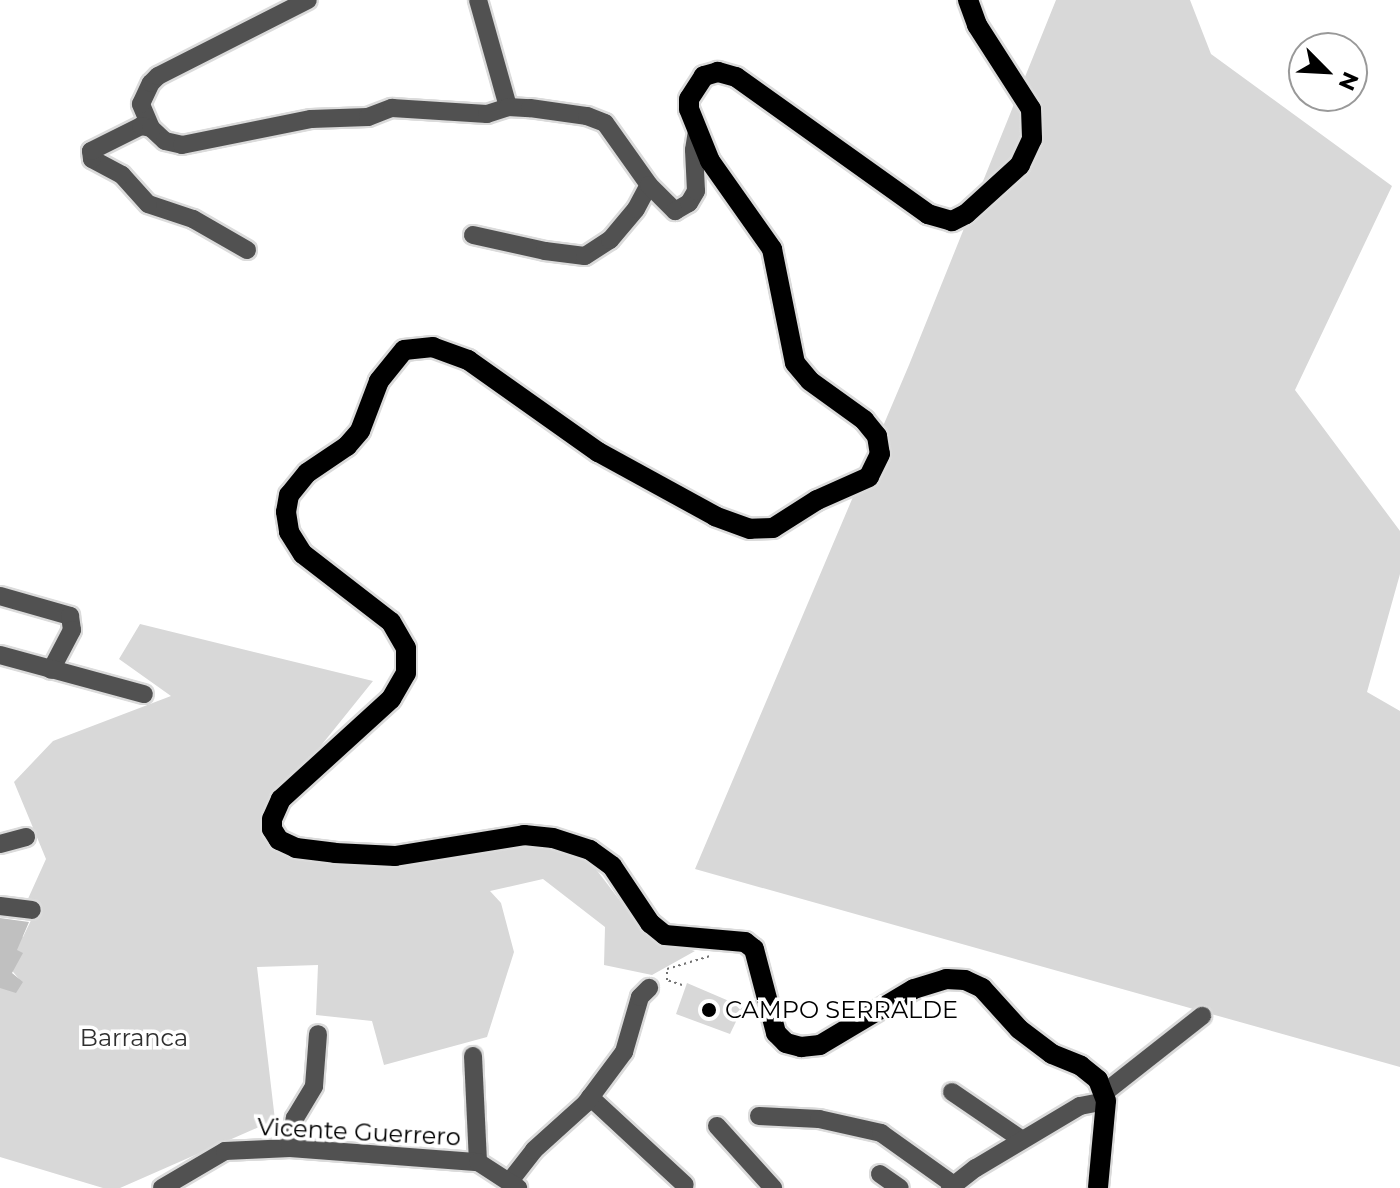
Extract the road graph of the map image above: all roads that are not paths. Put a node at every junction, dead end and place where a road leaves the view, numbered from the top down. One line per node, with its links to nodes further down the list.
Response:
1 (308, 0): 5 (street)
2 (478, 0): 4 (street)
3 (968, 0): 6 (main road)
4 (508, 107): 5 (street); 7 (street)
5 (151, 128): 9 (street)
6 (697, 131): 7 (street); 24 (main road)
7 (649, 185): 8 (street)
8 (473, 235)
9 (247, 250)
10 (0, 596): 12 (street)
11 (0, 655): 12 (street)
12 (51, 670): 13 (street)
13 (144, 694)
14 (26, 837): 15 (street)
15 (0, 844)
16 (0, 906): 17 (street)
17 (32, 910)
18 (649, 988): 23 (street, Vicente Guerrero)
19 (1202, 1016): 24 (street)
20 (318, 1034): 28 (street)
21 (473, 1056): 29 (street)
22 (952, 1092): 27 (street)
23 (590, 1097): 31 (street, Vicente Guerrero); 32 (street)
24 (1105, 1097): 27 (street); 37 (main road)
25 (759, 1116): 33 (street)
26 (717, 1126): 35 (street)
27 (1021, 1139): 33 (street)
28 (290, 1148): 29 (street, Vicente Guerrero); 34 (street, Vicente Guerrero)
29 (478, 1162): 31 (street, Vicente Guerrero)
30 (880, 1174): 36 (street)
31 (514, 1184)
32 (685, 1185)
33 (952, 1186)
34 (162, 1188)
35 (773, 1188)
36 (900, 1188)
37 (1098, 1188)

